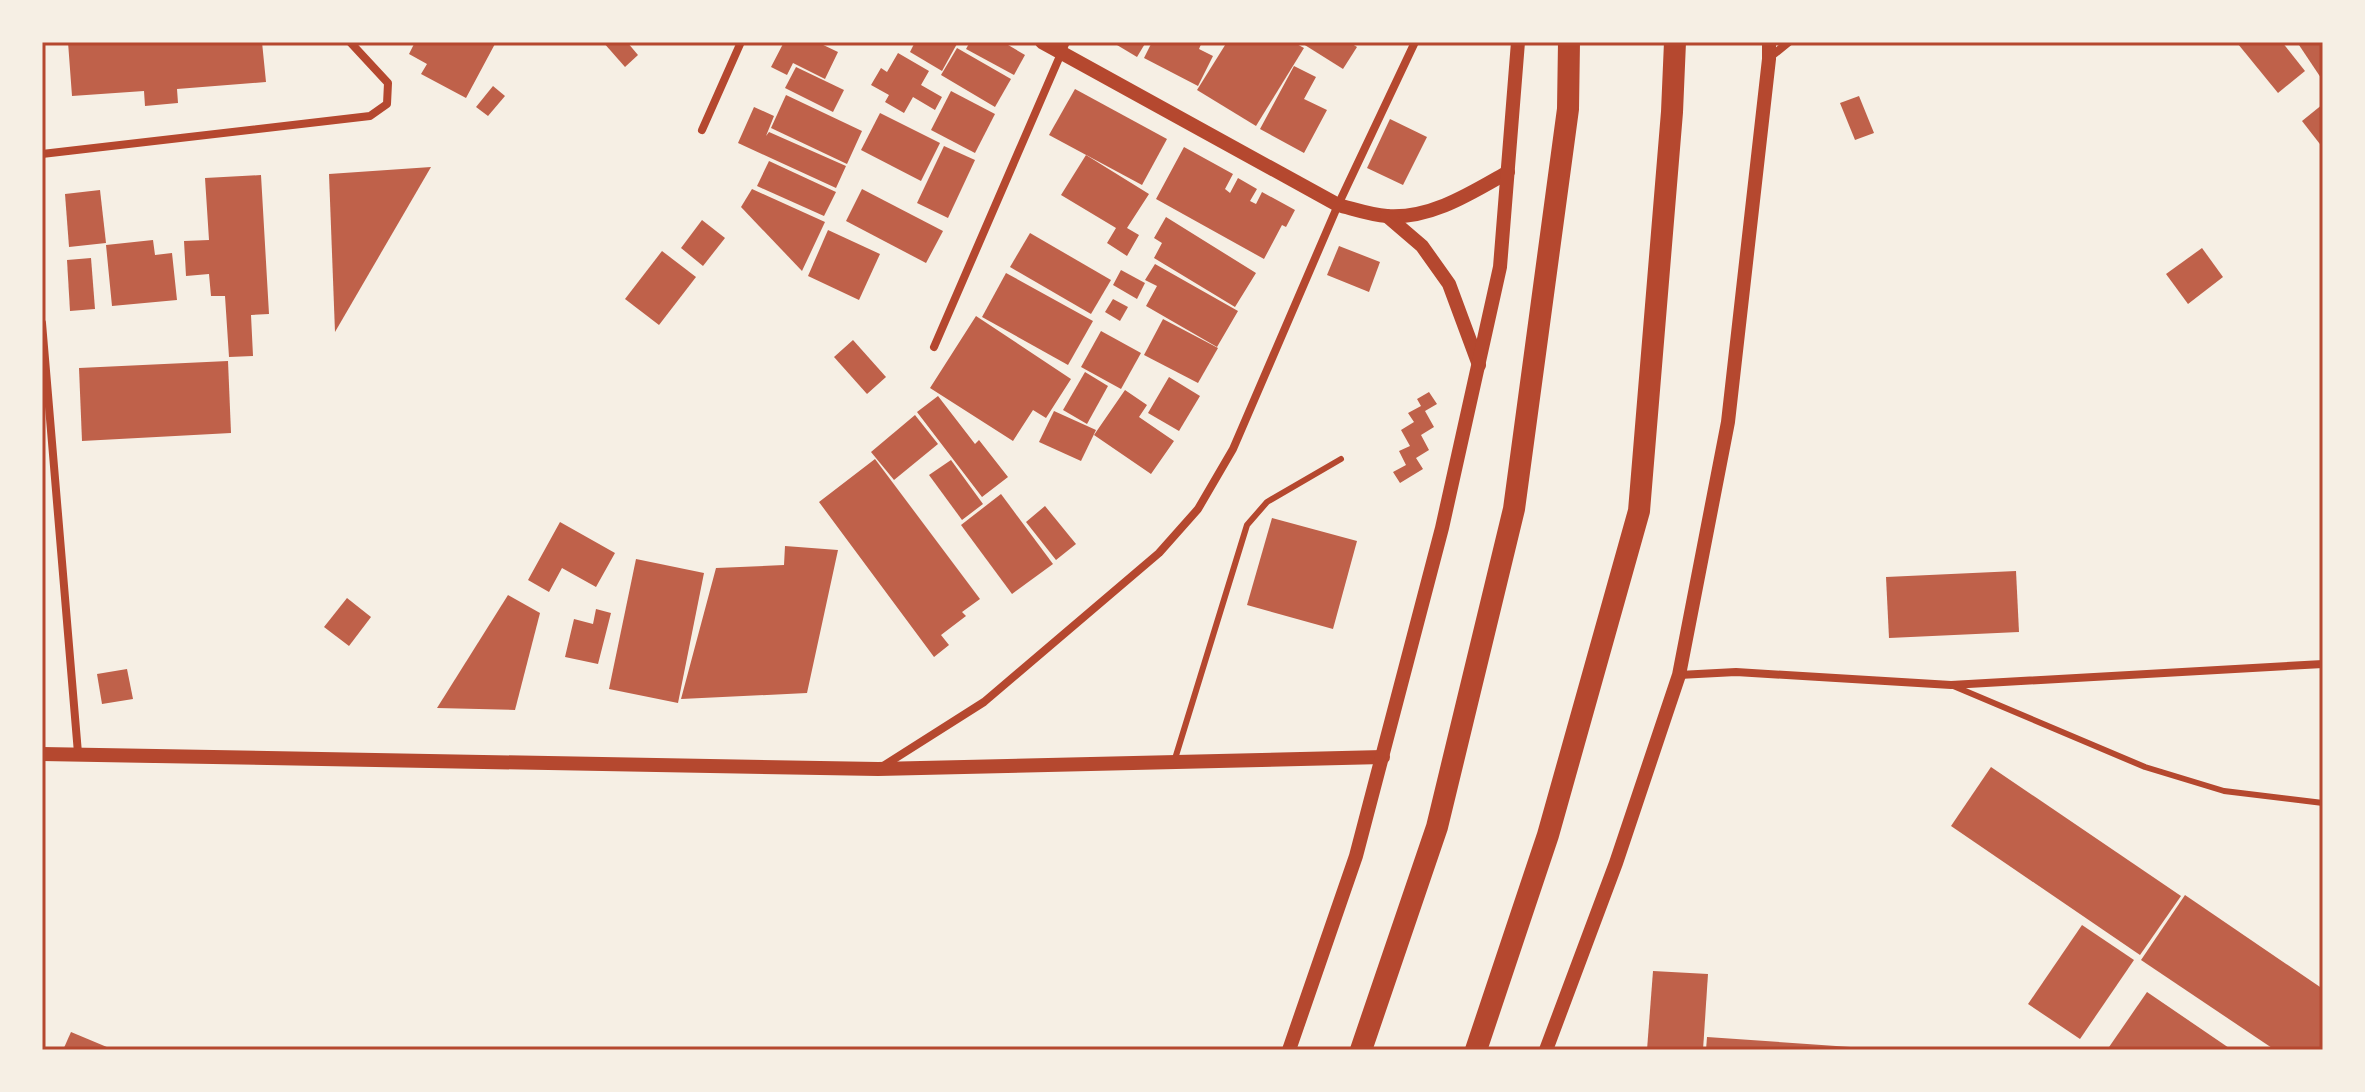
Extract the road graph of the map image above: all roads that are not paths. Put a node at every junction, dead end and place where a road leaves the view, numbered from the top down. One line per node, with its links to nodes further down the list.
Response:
1 (350, 42): 13 (street)
2 (741, 42): 12 (street)
3 (1042, 42): 10 (street)
4 (1415, 42): 15 (street)
5 (1518, 42): 14 (street)
6 (1569, 42): 31 (highway)
7 (1675, 42): 32 (highway)
8 (1769, 42): 11 (street)
9 (1789, 42): 11 (street)
10 (1064, 48): 15 (street); 18 (street)
11 (1769, 59): 22 (street)
12 (702, 130)
13 (42, 154)
14 (1508, 172): 16 (street); 19 (street)
15 (1338, 205): 16 (street); 28 (street)
16 (1387, 216): 19 (street)
17 (42, 323): 24 (street)
18 (934, 347)
19 (1479, 365): 26 (street)
20 (1341, 459): 27 (lane)
21 (2323, 664): 23 (street)
22 (1679, 675): 23 (street); 33 (street)
23 (1951, 685): 29 (lane)
24 (78, 753): 25 (street); 28 (street)
25 (42, 754)
26 (1383, 757): 27 (street); 30 (street)
27 (1174, 762): 28 (street)
28 (878, 769)
29 (2323, 803)
30 (1289, 1050)
31 (1361, 1050)
32 (1476, 1050)
33 (1546, 1050)

